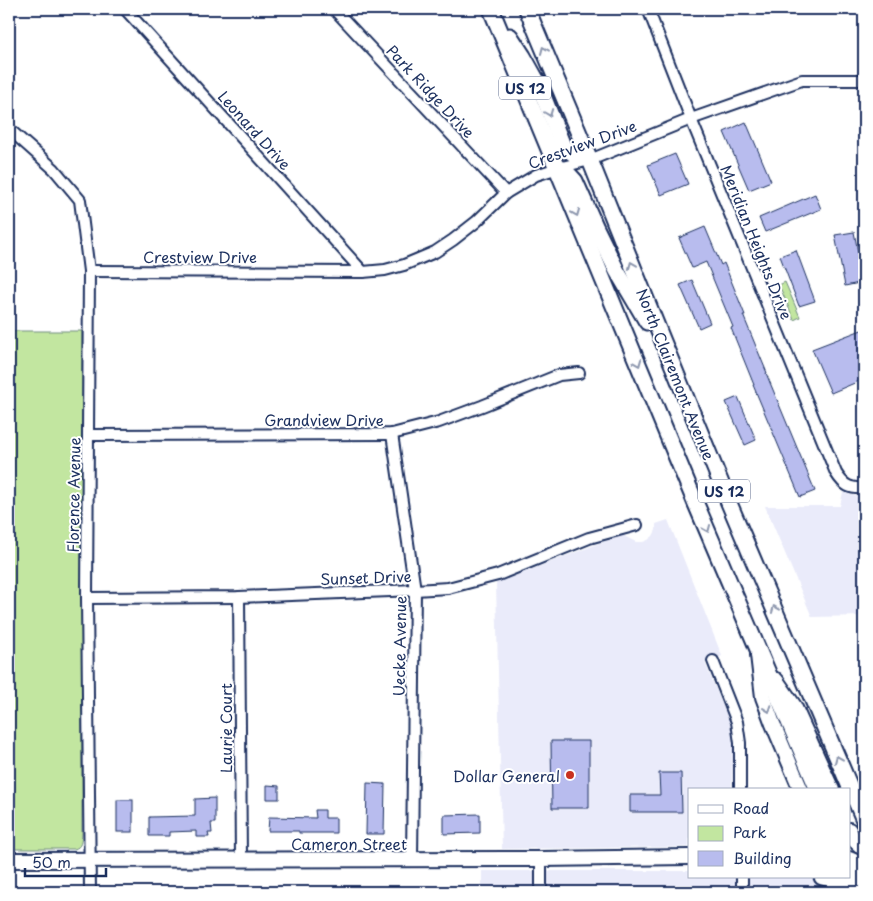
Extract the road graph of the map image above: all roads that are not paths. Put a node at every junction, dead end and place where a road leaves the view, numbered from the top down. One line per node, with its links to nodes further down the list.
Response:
1 (126, 9): 13 (street, Leonard Drive)
2 (334, 9): 11 (street, Park Ridge Drive)
3 (492, 9): 9 (main road, one-way to 9); 10 (main road, North Clairemont Avenue / US 12)
4 (527, 9): 9 (main road, North Clairemont Avenue / US 12, one-way to 4)
5 (648, 9): 7 (street, Meridian Heights Drive)
6 (864, 80): 7 (street, Crestview Drive)
7 (691, 119): 9 (street, Crestview Drive); 18 (street, Meridian Heights Drive)
8 (9, 129): 12 (street, Florence Avenue)
9 (590, 160): 10 (street, Crestview Drive); 14 (main road, North Clairemont Avenue / US 12, one-way to 9)
10 (558, 168): 11 (street, Crestview Drive); 14 (main road); 23 (main road, North Clairemont Avenue / US 12, one-way to 23)
11 (506, 193): 13 (street, Crestview Drive)
12 (89, 271): 13 (street, Crestview Drive); 16 (street, Florence Avenue)
13 (363, 272)
14 (668, 355): 30 (main road, North Clairemont Avenue / US 12, one-way to 14)
15 (578, 373): 17 (street, Grandview Drive)
16 (89, 434): 17 (street, Grandview Drive); 22 (street, Florence Avenue)
17 (392, 434): 20 (street, Uecke Avenue)
18 (864, 488)
19 (637, 525): 20 (street, Sunset Drive)
20 (415, 590): 21 (street, Sunset Drive); 36 (street, Uecke Avenue)
21 (239, 597): 22 (street, Sunset Drive); 41 (street, Laurie Court)
22 (87, 598): 40 (street, Florence Avenue)
23 (756, 644): 25 (main road, North Clairemont Avenue / US 12); 27 (main road, one-way to 27)
24 (713, 661): 26 (street)
25 (764, 663): 28 (main road, North Clairemont Avenue / US 12); 29 (main road)
26 (740, 788)
27 (800, 788)
28 (817, 788)
29 (831, 788)
30 (864, 818)
31 (850, 832): 32 (main road)
32 (864, 849)
33 (864, 856): 35 (main road)
34 (688, 857): 37 (main road, Cameron Street)
35 (850, 858)
36 (412, 859): 37 (main road, Cameron Street); 41 (main road, Cameron Street)
37 (541, 859): 47 (street)
38 (850, 859): 43 (main road)
39 (9, 860): 40 (main road, Cameron Street)
40 (89, 860): 41 (main road, Cameron Street); 46 (street, Florence Avenue)
41 (241, 860)
42 (850, 865): 49 (main road)
43 (864, 870)
44 (742, 878): 48 (street)
45 (826, 878): 49 (main road)
46 (90, 892)
47 (541, 892)
48 (742, 892)
49 (861, 892)

